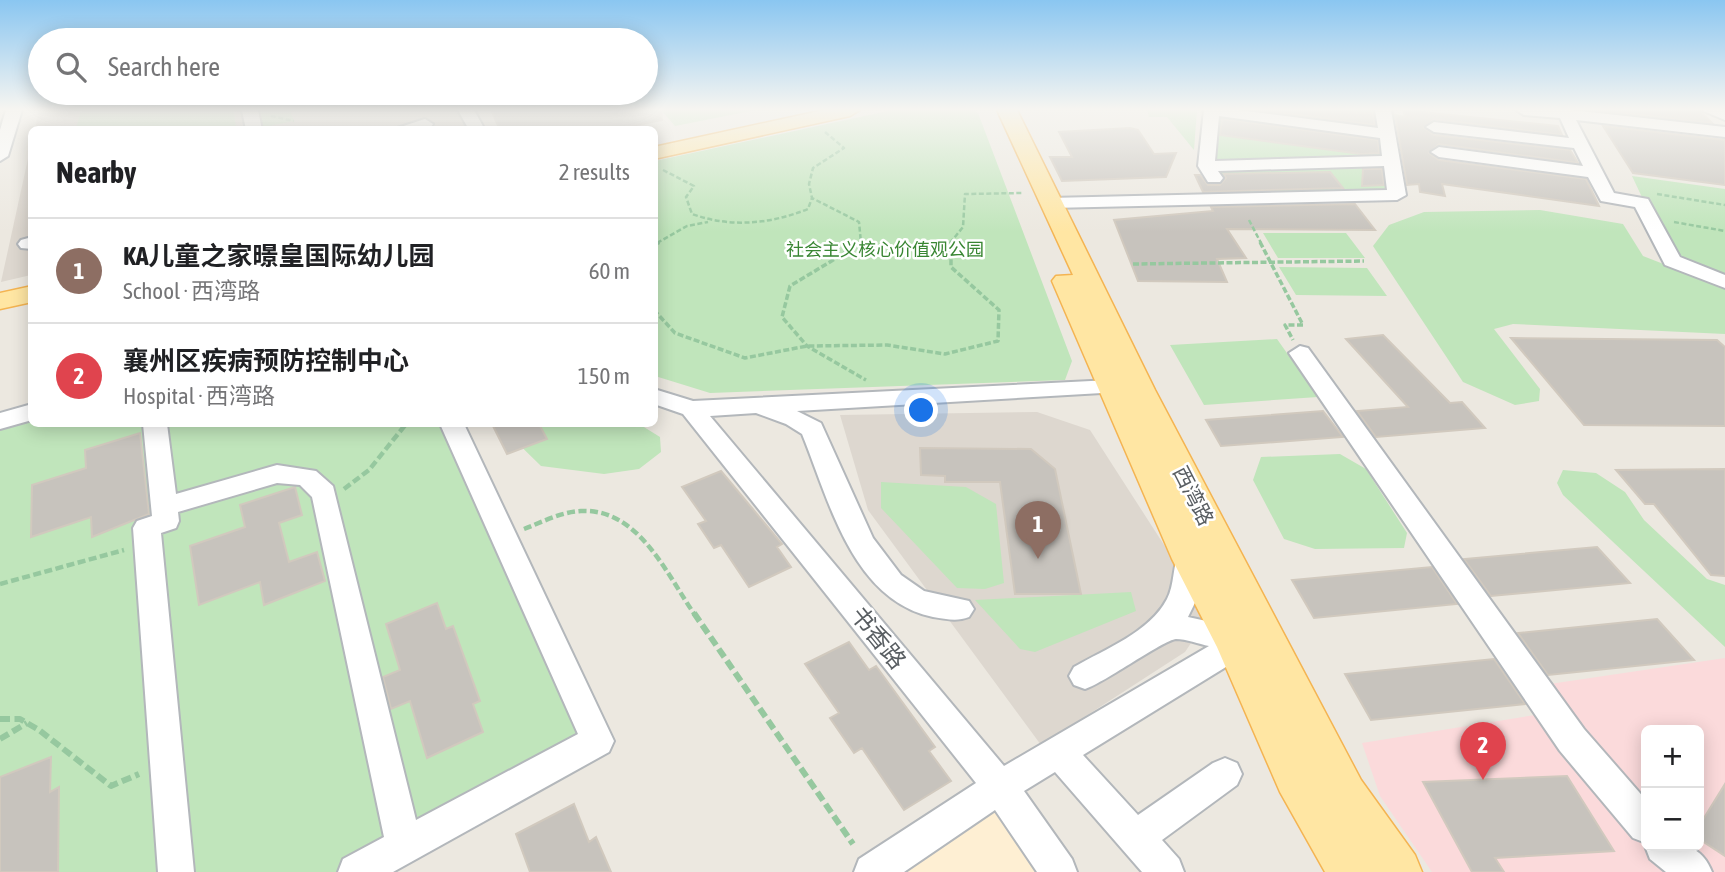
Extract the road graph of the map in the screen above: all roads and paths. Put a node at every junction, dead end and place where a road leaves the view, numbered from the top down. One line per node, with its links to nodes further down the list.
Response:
1 (840, 151): 13 (path)
2 (1011, 151): 14 (main road, 西湾路)
3 (1021, 151): 14 (main road, 西湾路)
4 (1208, 151): 10 (street)
5 (1389, 151): 8 (street)
6 (1584, 151): 11 (street)
7 (1439, 152): 11 (street)
8 (1391, 161): 10 (street); 15 (street)
9 (658, 166): 19 (path)
10 (1206, 166): 15 (street)
11 (1595, 173): 17 (street)
12 (1650, 193): 16 (path)
13 (811, 198): 19 (path); 31 (path)
14 (1038, 198): 15 (street); 31 (path); 33 (main road, 西湾路); 73 (main road, 西湾路)
15 (1228, 199)
16 (1725, 205)
17 (1649, 217): 20 (path); 27 (street)
18 (1249, 220): 23 (path)
19 (708, 221): 21 (path)
20 (1725, 231)
21 (658, 243)
22 (1364, 261): 23 (path)
23 (1271, 263): 24 (path); 32 (path)
24 (1133, 264)
25 (28, 276): 26 (main road)
26 (0, 282)
27 (1725, 282)
28 (28, 295): 29 (main road)
29 (0, 301)
30 (658, 314): 31 (path)
31 (807, 346): 35 (path)
32 (1300, 353): 62 (street)
33 (1111, 387): 35 (street); 49 (main road, 西湾路)
34 (658, 397): 38 (street)
35 (897, 397): 36 (street)
36 (846, 400): 37 (street); 44 (street)
37 (749, 406): 38 (street); 44 (street)
38 (691, 409): 61 (street, 书香路)
39 (28, 413): 40 (street)
40 (0, 421)
41 (155, 427): 46 (street)
42 (403, 427): 45 (path)
43 (453, 427): 47 (street)
44 (813, 429): 51 (street)
45 (325, 499): 46 (street); 65 (street)
46 (164, 507): 48 (street)
47 (504, 537): 64 (path); 65 (street)
48 (148, 542): 50 (path); 59 (street)
49 (1191, 559): 52 (street); 53 (main road, 西湾路)
50 (0, 584)
51 (959, 609)
52 (1159, 631): 53 (street); 54 (street)
53 (1234, 642): 58 (street); 72 (main road, 西湾路)
54 (1085, 676)
55 (0, 719): 56 (path)
56 (27, 723): 57 (path); 59 (path)
57 (0, 739)
58 (1058, 752): 61 (street); 63 (street)
59 (166, 762): 67 (street)
60 (1225, 775): 63 (street)
61 (1000, 787): 69 (street); 70 (street, 书香路)
62 (1641, 820)
63 (1135, 838): 71 (street)
64 (853, 844)
65 (404, 846): 68 (street)
66 (1669, 851): 74 (street)
67 (176, 872)
68 (356, 872)
69 (872, 872)
70 (1059, 872)
71 (1166, 872)
72 (1351, 872)
73 (1398, 872)
74 (1694, 872)

